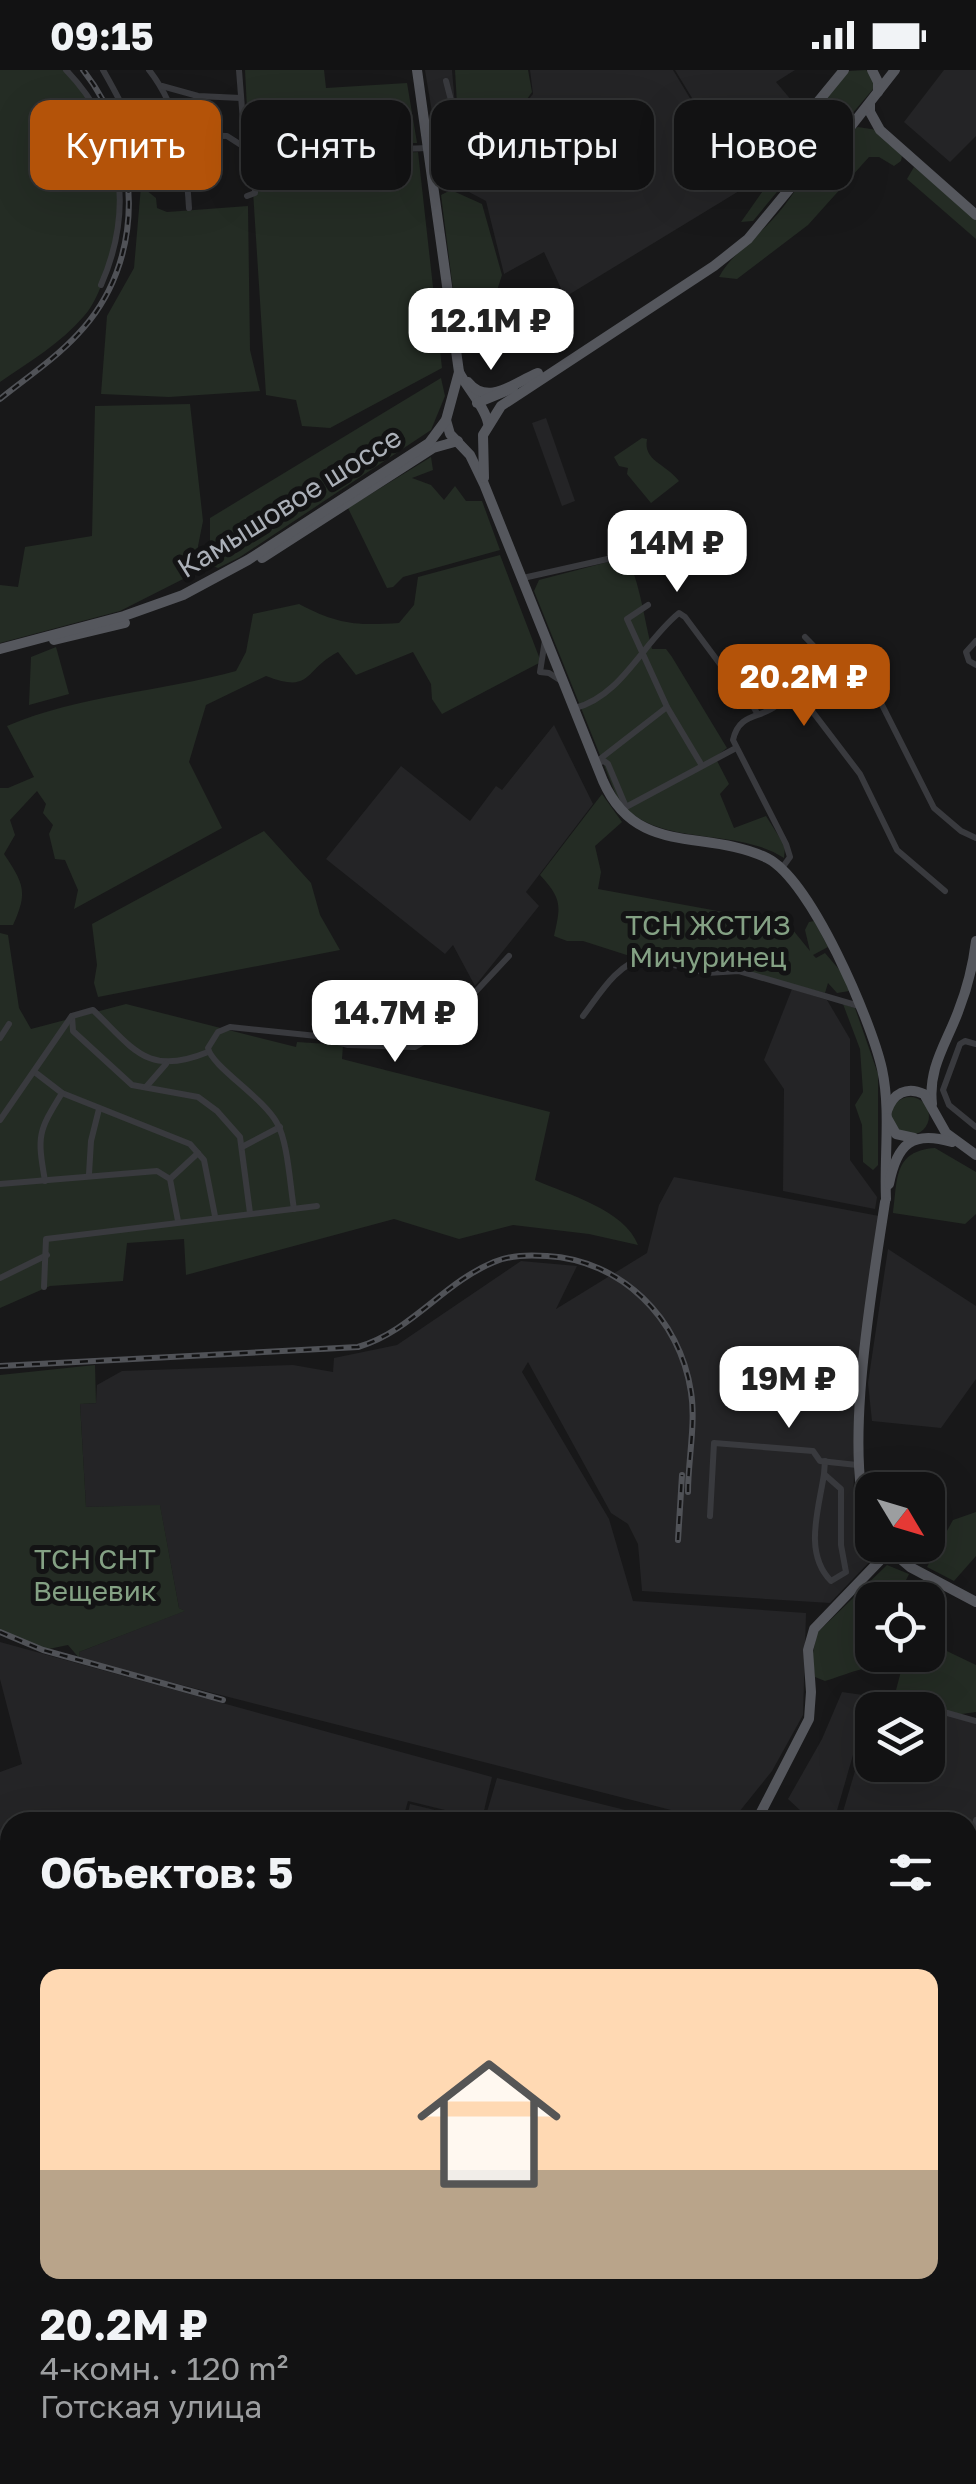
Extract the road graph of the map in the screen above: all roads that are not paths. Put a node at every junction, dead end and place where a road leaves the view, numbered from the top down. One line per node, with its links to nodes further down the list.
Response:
1 (66, 70): 30 (street)
2 (102, 70): 13 (street)
3 (149, 70): 10 (street)
4 (239, 70): 12 (street)
5 (417, 70): 21 (main road)
6 (844, 70): 16 (main road)
7 (872, 70): 11 (main road)
8 (895, 70): 11 (main road)
9 (446, 81): 15 (street)
10 (161, 86): 12 (street); 14 (street)
11 (878, 93): 17 (main road)
12 (241, 98)
13 (120, 100)
14 (167, 100)
15 (451, 100)
16 (819, 100)
17 (870, 104): 18 (main road); 20 (main road)
18 (853, 122)
19 (853, 128): 20 (main road)
20 (880, 130): 29 (main road)
21 (429, 143): 22 (street); 31 (main road)
22 (411, 144)
23 (187, 190): 28 (street)
24 (255, 190): 27 (street)
25 (782, 190): 33 (main road)
26 (790, 190): 33 (main road)
27 (248, 196)
28 (188, 208)
29 (976, 215)
30 (102, 284)
31 (455, 344): 32 (main road); 33 (main road)
32 (458, 367): 34 (main road); 35 (main road); 40 (main road)
33 (536, 378): 34 (main road); 36 (main road); 42 (main road)
34 (476, 402): 35 (main road); 36 (main road)
35 (449, 414): 38 (main road); 40 (main road, Камышовое шоссе)
36 (488, 423): 37 (main road)
37 (483, 435): 38 (main road); 41 (main road)
38 (458, 441): 39 (main road, Камышовое шоссе); 41 (main road)
39 (418, 457): 41 (main road); 49 (main road, Камышовое шоссе)
40 (400, 461): 49 (main road, Камышовое шоссе)
41 (483, 481): 42 (main road)
42 (490, 499): 44 (main road)
43 (621, 556): 44 (street)
44 (522, 578): 46 (main road)
45 (648, 605): 50 (street)
46 (546, 637): 52 (main road); 52 (street)
47 (806, 637): 59 (street)
48 (974, 640): 51 (street)
49 (0, 651)
50 (643, 652): 53 (street); 54 (street); 55 (street)
51 (976, 665)
52 (564, 682): 54 (main road)
53 (668, 707): 57 (street); 58 (street)
54 (574, 708): 57 (main road)
55 (757, 713): 56 (street); 61 (street)
56 (736, 748): 58 (street); 60 (street)
57 (596, 762): 58 (street); 60 (main road)
58 (701, 764)
59 (976, 838)
60 (782, 868): 64 (main road)
61 (945, 891)
62 (976, 941): 72 (main road)
63 (510, 956): 70 (street)
64 (860, 1006): 66 (street); 73 (main road)
65 (72, 1016): 71 (street); 74 (street); 75 (street)
66 (582, 1016)
67 (9, 1024): 68 (street)
68 (0, 1038)
69 (976, 1044): 78 (street)
70 (208, 1050): 71 (street); 83 (street)
71 (166, 1063): 75 (street)
72 (934, 1067): 76 (main road); 79 (main road)
73 (882, 1070): 76 (main road); 82 (main road)
74 (36, 1073): 77 (street); 81 (street)
75 (146, 1087): 87 (street)
76 (910, 1090): 79 (main road); 82 (main road)
77 (62, 1092): 80 (street); 92 (street)
78 (949, 1105): 79 (street); 84 (street)
79 (933, 1107): 85 (main road); 86 (main road)
80 (99, 1109): 88 (street); 90 (street)
81 (2, 1114)
82 (887, 1115): 85 (main road); 94 (main road)
83 (280, 1126): 87 (street); 96 (street)
84 (976, 1127)
85 (918, 1137): 86 (main road); 94 (main road)
86 (958, 1144): 89 (main road)
87 (242, 1147): 97 (street)
88 (198, 1153): 91 (street); 98 (street)
89 (976, 1155)
90 (89, 1174): 91 (street); 92 (street)
91 (170, 1179): 99 (street)
92 (46, 1181): 93 (street)
93 (0, 1184)
94 (885, 1200): 104 (main road)
95 (318, 1206): 96 (street)
96 (294, 1209): 97 (street)
97 (250, 1213): 98 (street)
98 (216, 1216): 99 (street)
99 (178, 1221): 100 (street)
100 (47, 1255): 101 (street); 102 (street)
101 (0, 1278)
102 (44, 1287)
103 (825, 1461): 104 (street); 106 (street); 107 (street)
104 (857, 1465): 105 (main road)
105 (858, 1472)
106 (824, 1474): 106 (street)
107 (710, 1516)
108 (876, 1562): 112 (main road)
109 (878, 1562): 112 (main road)
110 (884, 1562): 112 (main road)
111 (904, 1562): 113 (main road)
112 (874, 1570): 116 (main road)
113 (976, 1602)
114 (945, 1712): 115 (street)
115 (976, 1720)
116 (761, 1812)
117 (209, 2484): 118 (street)
118 (228, 2484)
119 (453, 2484): 120 (street)
120 (470, 2484)

